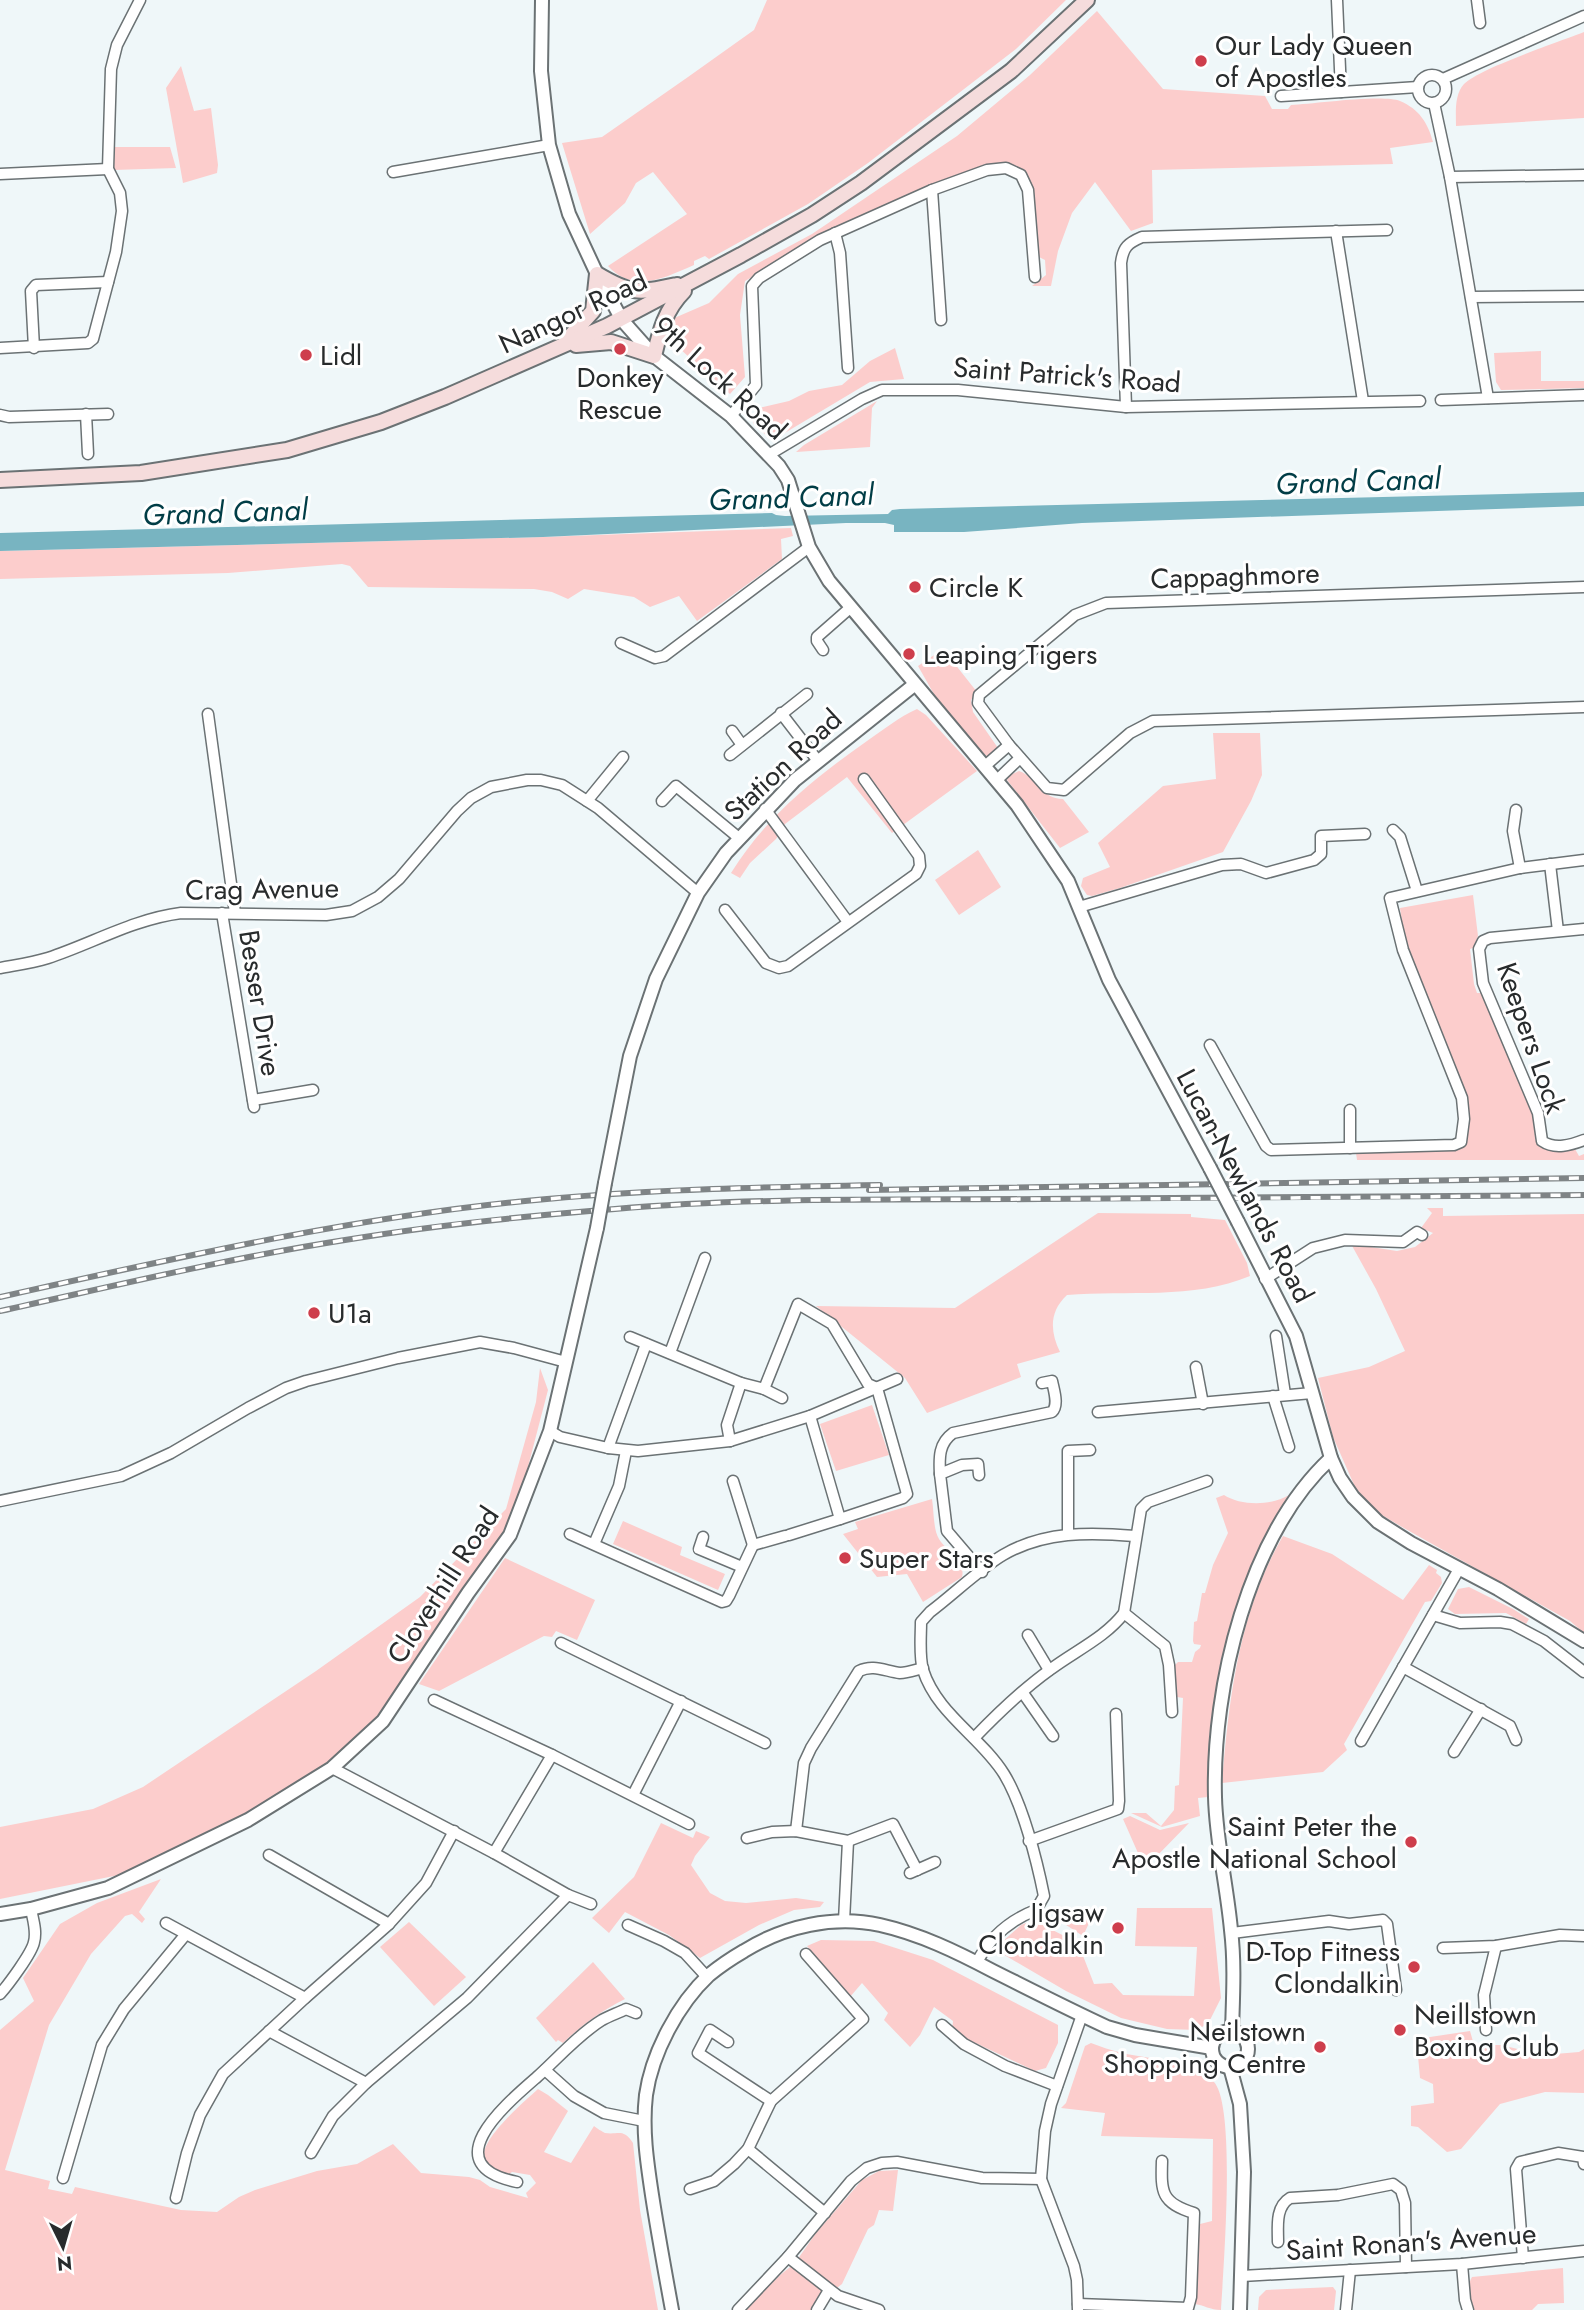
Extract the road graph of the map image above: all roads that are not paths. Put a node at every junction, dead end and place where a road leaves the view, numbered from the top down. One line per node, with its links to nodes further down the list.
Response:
1 (140, 0): 14 (street)
2 (542, 0): 13 (street, 9th Lock Road)
3 (1087, 0): 25 (main road, Nangor Road)
4 (1337, 0): 10 (street)
5 (1477, 0): 7 (street)
6 (1584, 16): 8 (street)
7 (1480, 23)
8 (1443, 79): 9 (street); 12 (street)
9 (1418, 87): 10 (street); 12 (street)
10 (1342, 92): 11 (street)
11 (1281, 96)
12 (1434, 103): 18 (street)
13 (549, 145): 15 (street); 23 (street, 9th Lock Road)
14 (108, 169): 16 (street); 26 (street)
15 (393, 172)
16 (0, 174)
17 (1584, 175): 18 (street)
18 (1450, 177): 28 (street)
19 (932, 190): 22 (street); 24 (street); 30 (street)
20 (1387, 230): 21 (street)
21 (1336, 231): 39 (street); 41 (street)
22 (835, 233): 35 (street); 45 (street)
23 (597, 274): 25 (main road); 29 (street, 9th Lock Road); 31 (main road)
24 (1035, 277)
25 (693, 281): 29 (main road, Nangor Road); 34 (main road)
26 (108, 282): 33 (street); 33 (street)
27 (1584, 296): 28 (street)
28 (1471, 297): 37 (street)
29 (622, 320): 31 (main road, Nangor Road); 34 (street, 9th Lock Road)
30 (941, 320)
31 (560, 347): 34 (main road); 48 (main road, Nangor Road)
32 (0, 348): 33 (street)
33 (34, 348)
34 (654, 356): 45 (street, 9th Lock Road)
35 (848, 368)
36 (1584, 395): 37 (street)
37 (1488, 398): 38 (street)
38 (1441, 400)
39 (1363, 401): 40 (street, Saint Patrick's Road); 41 (street, Saint Patrick's Road)
40 (1420, 401)
41 (1126, 407): 47 (street, Saint Patrick's Road)
42 (86, 414): 43 (street); 44 (street); 46 (street)
43 (107, 414)
44 (0, 415)
45 (731, 415): 47 (street, 9th Lock Road)
46 (88, 454)
47 (770, 454): 49 (street, 9th Lock Road)
48 (0, 480)
49 (809, 547): 51 (street, 9th Lock Road); 52 (street)
50 (1584, 587): 61 (street, Cappaghmore)
51 (850, 608): 53 (street); 54 (street, 9th Lock Road)
52 (621, 643)
53 (823, 650)
54 (914, 685): 65 (street, Station Road); 66 (street, Lucan-Newlands Road)
55 (807, 694): 57 (street)
56 (1584, 707): 64 (street, Cappaghmore)
57 (781, 713): 60 (street); 65 (street)
58 (208, 714): 84 (street)
59 (732, 731): 60 (street)
60 (742, 745): 62 (street)
61 (1009, 745): 64 (street, Cappaghmore); 66 (street)
62 (730, 755)
63 (623, 757): 69 (street)
64 (1020, 758): 68 (street)
65 (818, 761): 71 (street, Station Road)
66 (985, 766): 68 (street, Lucan-Newlands Road)
67 (864, 779): 85 (street)
68 (996, 780): 81 (street, Lucan-Newlands Road)
69 (587, 801): 80 (street, Crag Avenue); 84 (street, Crag Avenue)
70 (662, 801): 75 (street)
71 (765, 810): 75 (street, Station Road); 85 (street)
72 (1516, 810): 78 (street)
73 (1393, 830): 79 (street)
74 (1364, 834): 81 (street)
75 (739, 838): 80 (street, Station Road)
76 (1584, 860): 77 (street)
77 (1550, 864): 78 (street); 87 (street)
78 (1520, 868): 79 (street)
79 (1417, 891): 93 (street)
80 (698, 893): 101 (street, Cloverhill Road, bridge)
81 (1079, 907): 96 (street, Lucan-Newlands Road, bridge)
82 (725, 909): 85 (street)
83 (222, 913): 84 (street, Crag Avenue); 88 (street, Crag Avenue); 90 (street, Besser Drive)
84 (234, 913)
85 (848, 922)
86 (1584, 929): 87 (street, Keepers Lock)
87 (1558, 931): 92 (street, Keepers Lock)
88 (0, 968)
89 (1210, 1045): 93 (street)
90 (313, 1090)
91 (1350, 1110): 93 (street)
92 (1584, 1140)
93 (1350, 1149)
94 (1422, 1235): 96 (street)
95 (705, 1258): 100 (street)
96 (1265, 1279): 108 (street, Lucan-Newlands Road)
97 (1276, 1336): 109 (street)
98 (630, 1337): 99 (street)
99 (646, 1345): 100 (street); 118 (street)
100 (670, 1353): 104 (street)
101 (566, 1362): 115 (street, Cloverhill Road); 126 (street)
102 (1196, 1367): 112 (street)
103 (897, 1379): 106 (street)
104 (741, 1382): 107 (street); 116 (street)
105 (1042, 1383): 122 (street)
106 (877, 1388): 107 (street); 114 (street); 127 (street)
107 (764, 1389): 111 (street)
108 (1312, 1393): 109 (street); 121 (street, Lucan-Newlands Road)
109 (1285, 1394): 110 (street)
110 (1273, 1396): 112 (street); 117 (street)
111 (782, 1398)
112 (1203, 1404): 113 (street)
113 (1098, 1412)
114 (810, 1416): 116 (street); 127 (street)
115 (550, 1432): 118 (street); 159 (street, Cloverhill Road)
116 (730, 1441): 120 (street)
117 (1289, 1447)
118 (608, 1448): 120 (street)
119 (1090, 1450): 129 (street)
120 (626, 1451): 132 (street)
121 (1331, 1458): 135 (street, Lucan-Newlands Road); 178 (street)
122 (940, 1474): 123 (street); 136 (street)
123 (979, 1475)
124 (1207, 1480): 130 (street)
125 (733, 1481): 133 (street)
126 (0, 1501)
127 (840, 1519): 133 (street)
128 (570, 1534): 132 (street)
129 (1068, 1534): 130 (street); 136 (street)
130 (1135, 1536): 137 (street)
131 (703, 1537): 134 (street)
132 (594, 1544): 134 (street)
133 (753, 1545): 134 (street)
134 (742, 1567)
135 (1459, 1569): 138 (street); 140 (street, Lucan-Newlands Road)
136 (982, 1572): 143 (street)
137 (1124, 1613): 144 (street); 150 (street)
138 (1433, 1615): 142 (street); 145 (street)
139 (1028, 1635): 144 (street)
140 (1584, 1641)
141 (561, 1643): 148 (street)
142 (1403, 1667): 149 (street); 155 (street)
143 (923, 1668): 153 (street); 163 (street)
144 (1049, 1670): 146 (street)
145 (1584, 1672)
146 (1023, 1693): 152 (street); 153 (street)
147 (435, 1700): 158 (street)
148 (681, 1701): 156 (street); 160 (street)
149 (1481, 1709): 154 (street); 157 (street)
150 (1172, 1712)
151 (1116, 1714): 166 (street)
152 (1053, 1736)
153 (974, 1738): 166 (street)
154 (1516, 1740)
155 (1361, 1741)
156 (765, 1743)
157 (1454, 1752)
158 (552, 1755): 160 (street); 167 (street)
159 (332, 1768): 162 (street); 172 (street, Cloverhill Road)
160 (633, 1795): 161 (street)
161 (689, 1824)
162 (454, 1831): 167 (street); 176 (street)
163 (796, 1831): 164 (street); 165 (street)
164 (747, 1838)
165 (848, 1841): 169 (street); 174 (street)
166 (1029, 1841): 184 (street)
167 (494, 1853): 170 (street)
168 (270, 1854): 176 (street)
169 (935, 1862)
170 (568, 1895): 171 (street); 199 (street)
171 (591, 1904)
172 (31, 1909): 173 (street, Cloverhill Road); 187 (street)
173 (0, 1914)
174 (844, 1920): 184 (street); 185 (street)
175 (166, 1923): 179 (street)
176 (389, 1924): 188 (street)
177 (628, 1925): 185 (street)
178 (1232, 1933): 186 (street); 194 (street)
179 (186, 1934): 188 (street); 207 (street)
180 (1584, 1936): 181 (street)
181 (1496, 1946): 182 (street); 192 (street)
182 (1443, 1948)
183 (806, 1954): 201 (street)
184 (977, 1962): 190 (street)
185 (707, 1977): 202 (street)
186 (1396, 1990)
187 (0, 1994)
188 (305, 1997): 193 (street)
189 (636, 2012): 198 (street)
190 (1082, 2015): 196 (street); 200 (street)
191 (942, 2025): 200 (street)
192 (1486, 2030)
193 (268, 2031): 199 (street); 211 (street)
194 (1232, 2031): 196 (street); 197 (street)
195 (728, 2042): 201 (street)
196 (1212, 2048): 197 (street)
197 (1230, 2067): 220 (street)
198 (545, 2070): 202 (street); 209 (street)
199 (366, 2083): 204 (street)
200 (1057, 2086): 208 (street)
201 (771, 2101): 203 (street)
202 (644, 2122): 223 (street)
203 (748, 2148): 210 (street); 212 (street)
204 (311, 2153)
205 (1162, 2161): 222 (street)
206 (1584, 2164): 216 (street)
207 (63, 2178)
208 (1041, 2179): 212 (street); 222 (street)
209 (517, 2182)
210 (690, 2189)
211 (176, 2198)
212 (825, 2213): 215 (street)
213 (1278, 2242): 218 (street)
214 (1584, 2251): 216 (street, Saint Ronan's Avenue)
215 (789, 2257): 221 (street); 224 (street)
216 (1523, 2258): 217 (street, Saint Ronan's Avenue)
217 (1462, 2264): 218 (street, Saint Ronan's Avenue); 229 (street)
218 (1406, 2267): 219 (street, Saint Ronan's Avenue)
219 (1350, 2270): 220 (street, Saint Ronan's Avenue); 228 (street)
220 (1242, 2276): 227 (street)
221 (828, 2290): 225 (street); 226 (street)
222 (1078, 2307)
223 (671, 2310)
224 (738, 2310)
225 (817, 2310)
226 (879, 2310)
227 (1240, 2310)
228 (1346, 2310)
229 (1468, 2310)

